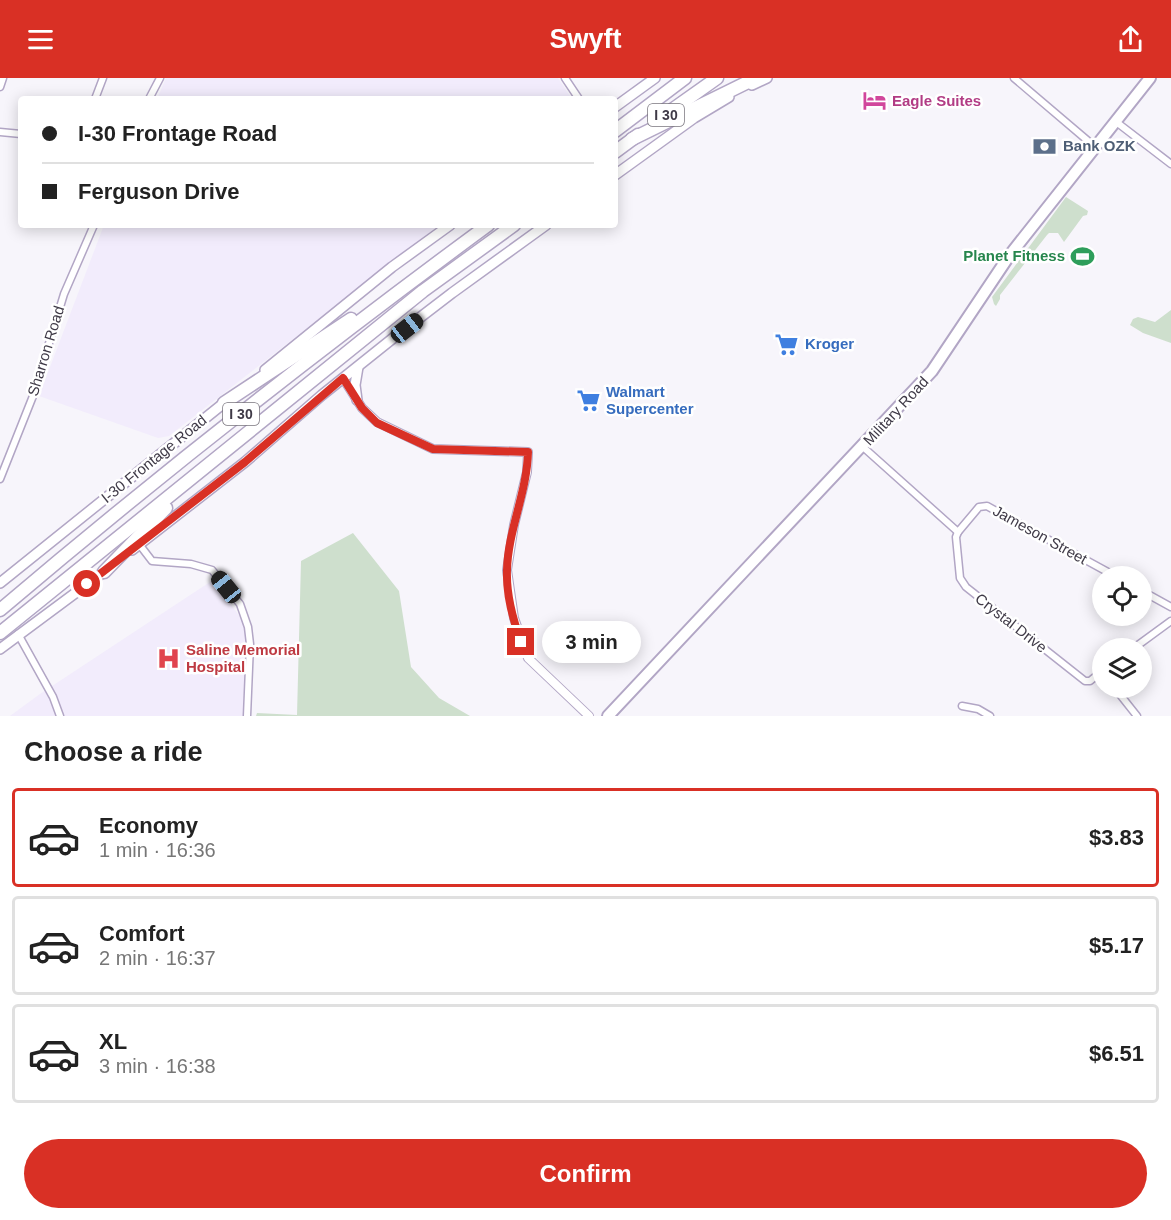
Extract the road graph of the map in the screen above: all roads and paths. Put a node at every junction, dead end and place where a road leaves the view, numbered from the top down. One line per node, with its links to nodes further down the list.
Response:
1 (3, 78): 12 (street)
2 (103, 78): 13 (street)
3 (160, 78): 14 (street)
4 (565, 78): 15 (street)
5 (655, 78): 16 (main road)
6 (685, 78): 18 (highway, I 30)
7 (717, 78): 21 (highway, I 30)
8 (756, 78): 21 (highway)
9 (767, 78): 25 (main road)
10 (1014, 78): 22 (street)
11 (1150, 78): 17 (main road, Military Road)
12 (0, 87)
13 (96, 96)
14 (151, 96)
15 (577, 96)
16 (618, 105)
17 (1115, 121): 22 (main road, Military Road); 24 (street)
18 (618, 129)
19 (0, 132): 20 (street)
20 (18, 134)
21 (632, 139): 23 (highway, I 30)
22 (1094, 146): 36 (main road, Military Road)
23 (618, 150)
24 (1171, 164)
25 (618, 173)
26 (93, 228): 38 (street, Sharron Road)
27 (446, 228): 35 (main road, I-30 Frontage Road)
28 (484, 228): 31 (highway, I 30)
29 (510, 228): 37 (highway, I 30)
30 (542, 228): 32 (main road)
31 (376, 307): 35 (highway); 46 (highway, I 30)
32 (358, 366): 33 (main road); 34 (main road)
33 (343, 378): 34 (street); 40 (main road)
34 (357, 400): 57 (street)
35 (224, 404): 43 (main road, I-30 Frontage Road)
36 (863, 447): 39 (street); 58 (main road, Military Road)
37 (199, 473): 42 (highway); 48 (highway, I 30)
38 (0, 479)
39 (958, 532): 41 (street, Jameson Street); 52 (street, Crystal Drive)
40 (139, 544): 42 (main road); 56 (street)
41 (1097, 566)
42 (104, 572): 49 (main road)
43 (0, 583)
44 (1152, 597): 45 (street)
45 (1171, 607)
46 (0, 610)
47 (1171, 621): 50 (street)
48 (0, 633)
49 (18, 634): 51 (main road); 55 (street)
50 (1148, 638)
51 (0, 649)
52 (1092, 680)
53 (1123, 698): 60 (street)
54 (962, 706): 59 (street)
55 (60, 716)
56 (247, 716)
57 (589, 716)
58 (608, 716)
59 (990, 716)
60 (1137, 716)

